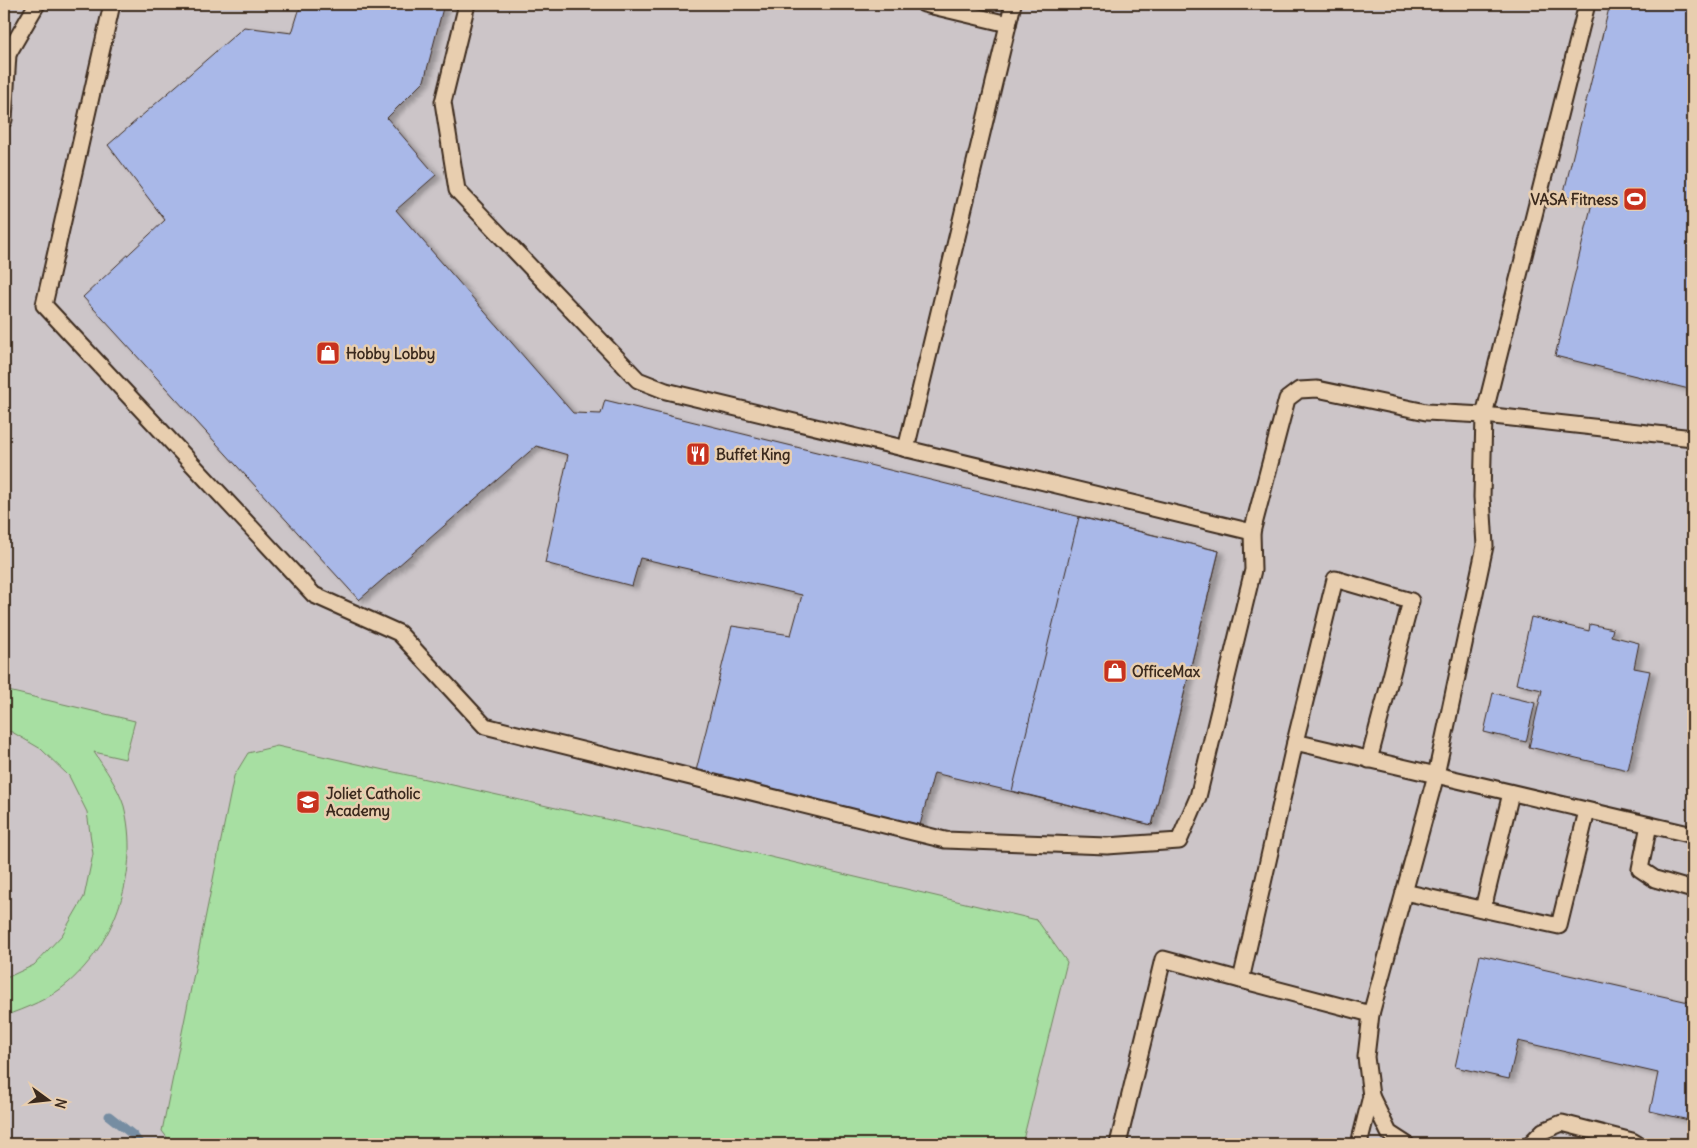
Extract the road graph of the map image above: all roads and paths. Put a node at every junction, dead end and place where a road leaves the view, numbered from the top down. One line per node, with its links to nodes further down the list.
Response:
1 (37, 4): 8 (lane)
2 (112, 4): 13 (lane)
3 (467, 4): 12 (lane)
4 (924, 4): 7 (lane)
5 (1012, 4): 7 (lane)
6 (1587, 4): 10 (lane)
7 (1008, 24): 12 (lane)
8 (6, 54): 9 (lane)
9 (4, 120)
10 (1484, 415): 11 (lane); 13 (lane); 16 (lane)
11 (1693, 438)
12 (906, 449): 13 (lane)
13 (1252, 532)
14 (1295, 742): 15 (lane); 15 (lane); 24 (lane)
15 (1369, 760): 16 (lane)
16 (1436, 775): 17 (lane); 22 (lane)
17 (1511, 793): 18 (lane); 23 (lane)
18 (1587, 811): 19 (lane); 23 (lane)
19 (1649, 825): 20 (lane); 21 (lane)
20 (1693, 835)
21 (1693, 890)
22 (1404, 892): 23 (lane); 25 (lane)
23 (1483, 910)
24 (1241, 980): 25 (lane); 27 (lane)
25 (1371, 1014): 26 (lane)
26 (1371, 1096): 28 (lane); 29 (lane)
27 (1118, 1144)
28 (1359, 1144)
29 (1406, 1144)
30 (1530, 1144): 31 (lane)
31 (1637, 1144)

